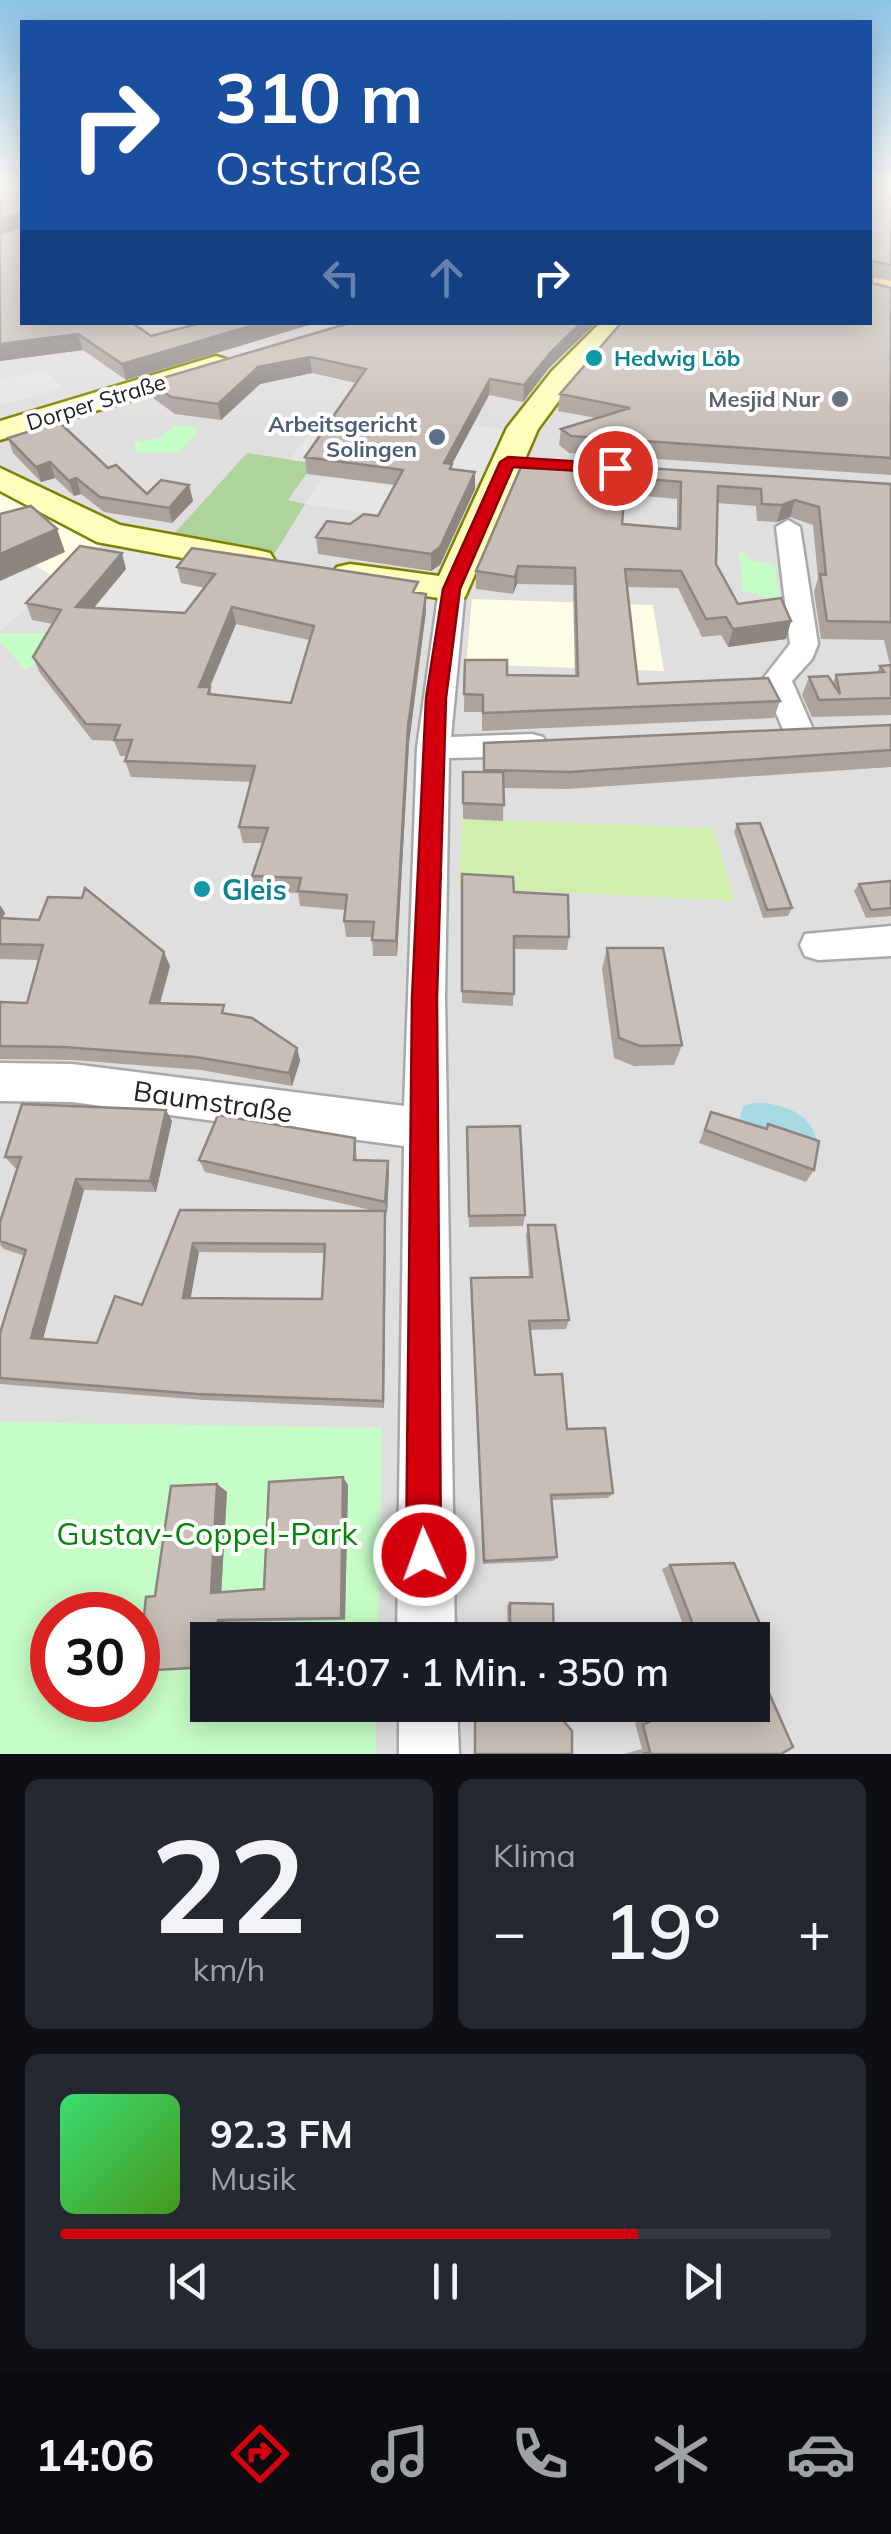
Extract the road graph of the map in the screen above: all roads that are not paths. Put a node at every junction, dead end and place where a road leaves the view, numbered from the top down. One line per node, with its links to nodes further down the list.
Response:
1 (614, 325): 6 (street)
2 (242, 358): 3 (street, Dorper Straße)
3 (0, 430)
4 (0, 478): 6 (street)
5 (788, 527): 8 (street)
6 (452, 589): 11 (street)
7 (837, 731): 8 (street)
8 (800, 734): 9 (street)
9 (762, 736)
10 (571, 743): 11 (street)
11 (433, 748): 15 (street)
12 (891, 941): 13 (street)
13 (818, 945)
14 (0, 1082): 15 (street, Baumstraße)
15 (425, 1128): 16 (street)
16 (426, 1622)
17 (428, 1722): 18 (street)
18 (429, 1754)

